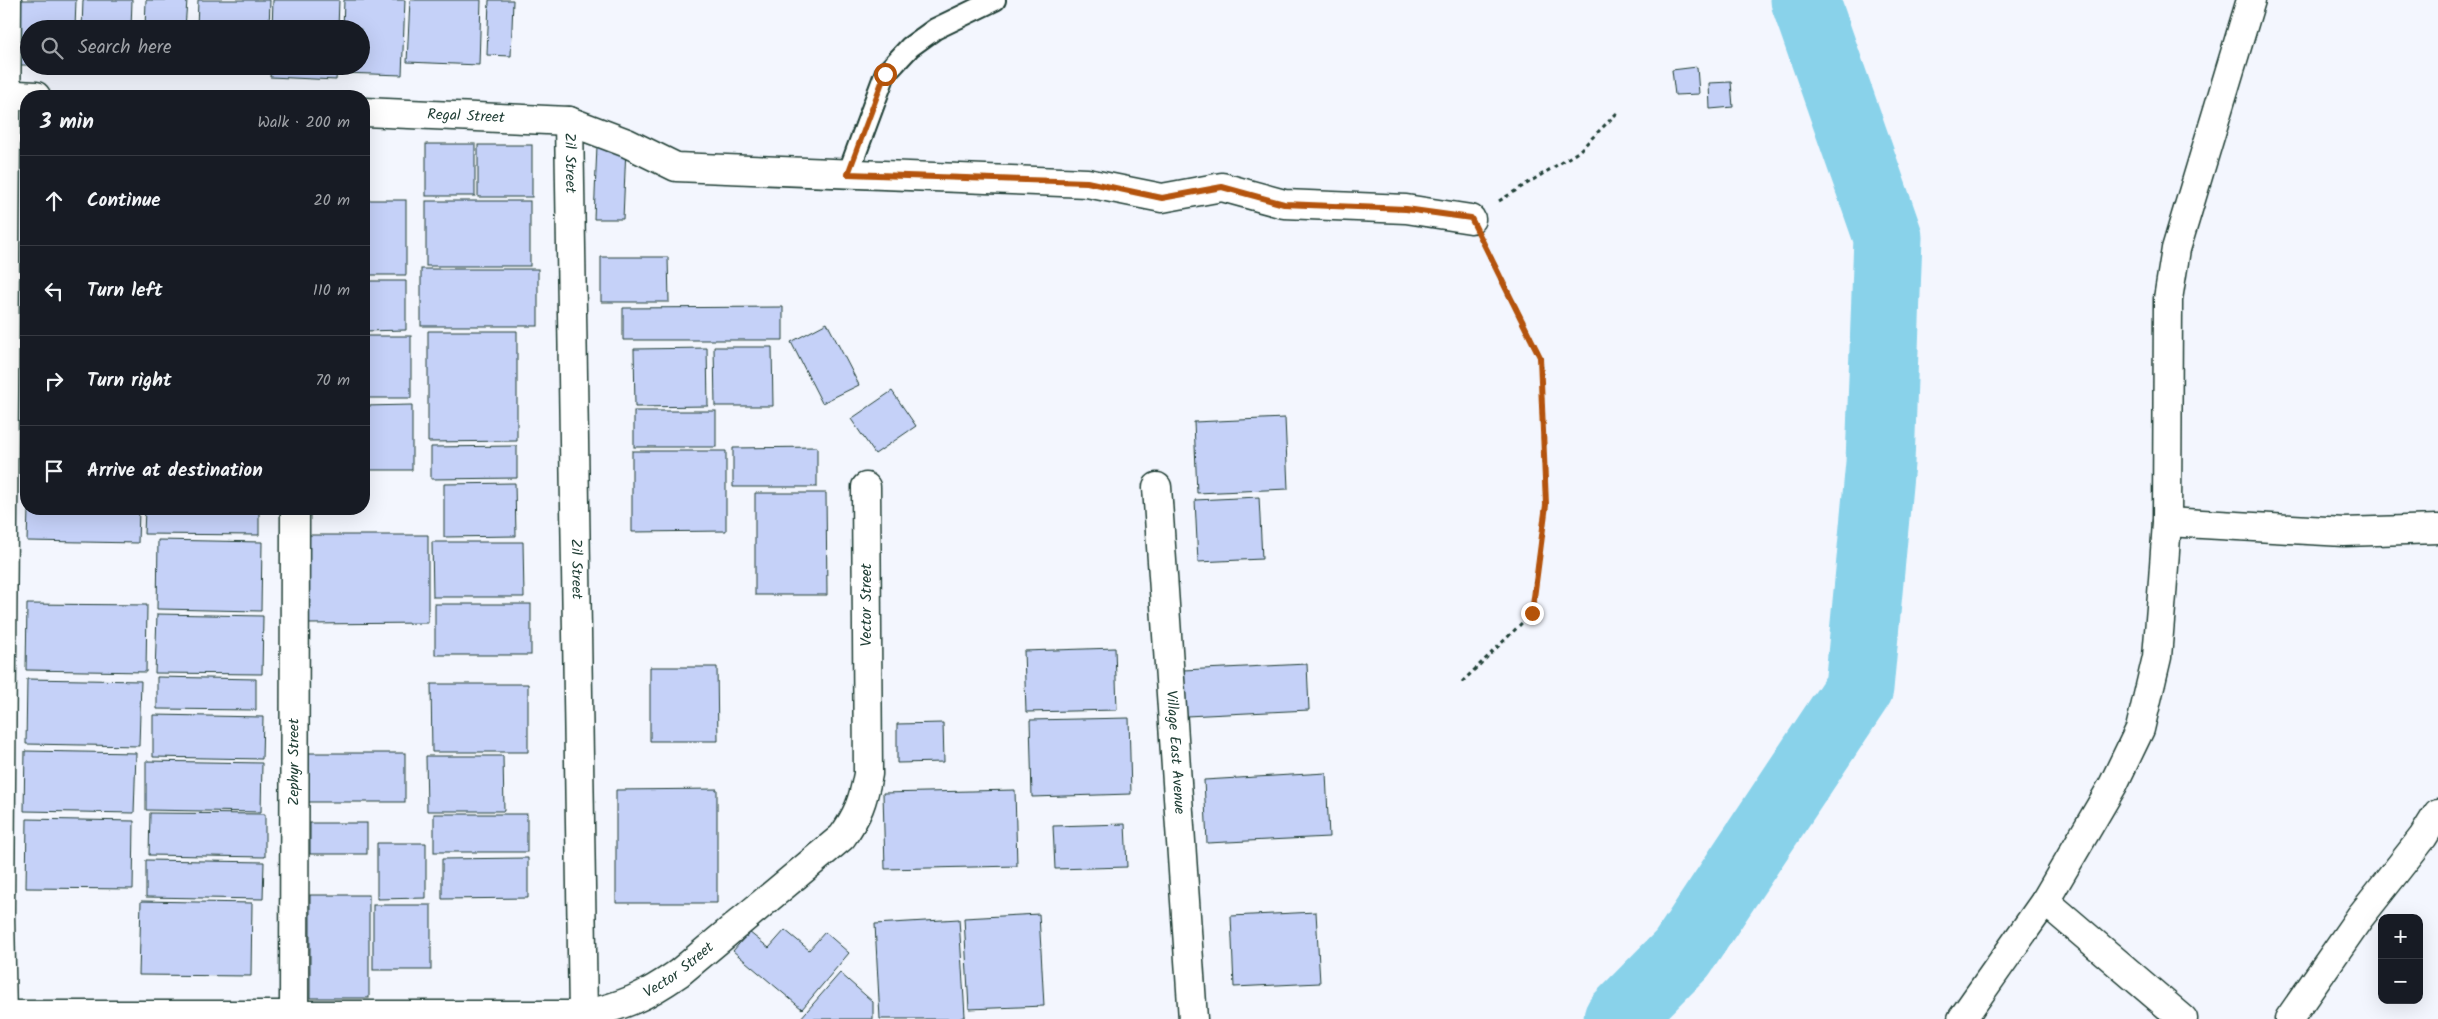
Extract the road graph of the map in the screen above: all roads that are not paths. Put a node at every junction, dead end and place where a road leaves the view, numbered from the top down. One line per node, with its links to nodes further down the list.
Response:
1 (7, 0): 4 (street)
2 (995, 0): 8 (lane)
3 (2251, 0): 13 (street)
4 (3, 95): 5 (street); 17 (street)
5 (20, 96)
6 (370, 112): 7 (street, Regal Street)
7 (569, 121): 8 (street, Regal Street); 18 (street, Zil Street)
8 (848, 174): 9 (street, Regal Street)
9 (1471, 218)
10 (866, 487): 18 (street, Vector Street)
11 (1157, 488): 21 (street, Village East Avenue)
12 (295, 515): 19 (street, Zephyr Street)
13 (2167, 522): 14 (street); 16 (street)
14 (2438, 529)
15 (2438, 813): 24 (street)
16 (2045, 901): 22 (street); 23 (street)
17 (0, 914): 20 (street)
18 (582, 1015): 19 (street, Vector Street)
19 (294, 1016): 20 (street, Vector Street)
20 (2, 1017)
21 (1193, 1019)
22 (1962, 1019)
23 (2183, 1019)
24 (2289, 1019)

